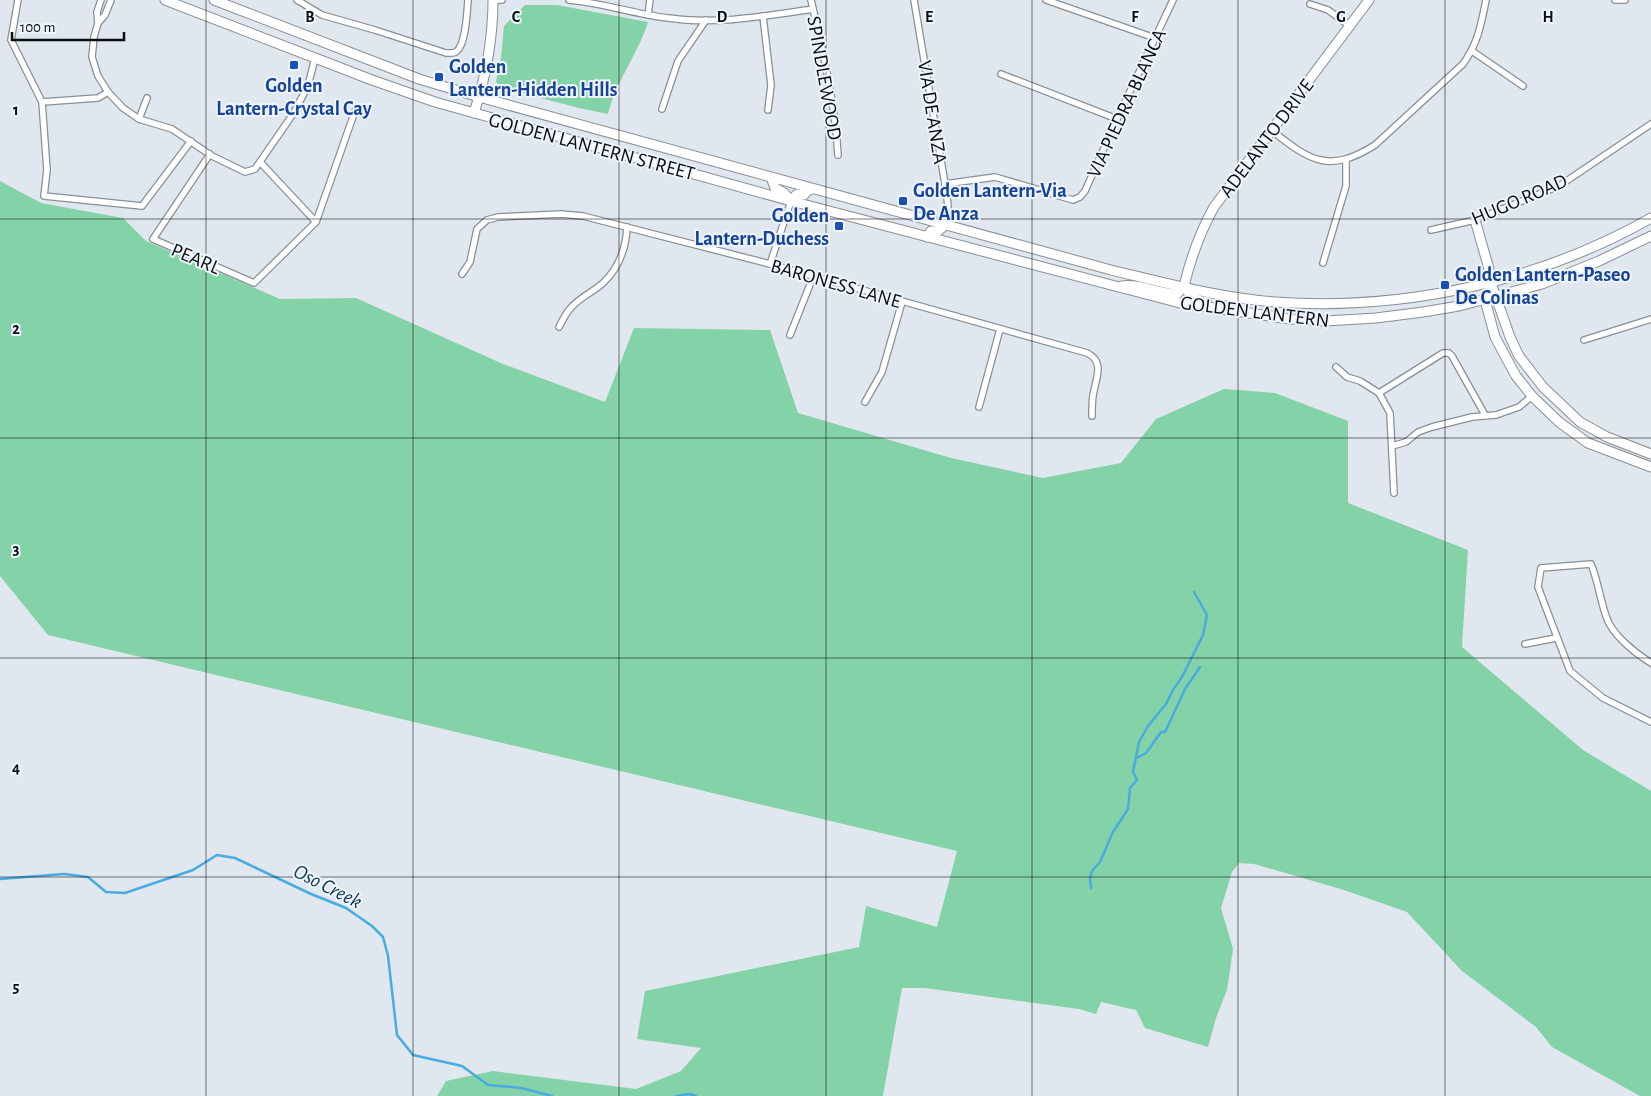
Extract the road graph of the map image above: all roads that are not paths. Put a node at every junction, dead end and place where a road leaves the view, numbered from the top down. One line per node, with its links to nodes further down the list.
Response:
1 (18, 0): 36 (street)
2 (101, 0): 26 (street)
3 (111, 0): 26 (street)
4 (165, 0): 30 (main road, GOLDEN LANTERN STREET)
5 (214, 0): 20 (main road, GOLDEN LANTERN STREET)
6 (297, 0): 7 (street)
7 (468, 0)
8 (493, 0): 9 (street); 34 (main road)
9 (502, 0)
10 (569, 0): 23 (street)
11 (650, 0): 23 (street)
12 (811, 0): 22 (street, SPINDLEWOOD)
13 (914, 0): 51 (street, VIA DE ANZA)
14 (1046, 0): 28 (street)
15 (1173, 0): 28 (street, VIA PIEDRA BLANCA)
16 (1369, 0): 27 (main road, ADELANTO DRIVE)
17 (1486, 0): 29 (street)
18 (1616, 0): 19 (street)
19 (1625, 0)
20 (224, 2): 34 (main road, GOLDEN LANTERN STREET)
21 (1310, 4): 27 (street)
22 (813, 9): 24 (street); 47 (street, SPINDLEWOOD)
23 (648, 15): 25 (street)
24 (763, 16): 25 (street); 38 (street)
25 (706, 20): 37 (street)
26 (98, 23): 33 (street)
27 (1350, 26): 44 (main road, ADELANTO DRIVE)
28 (1155, 38): 41 (street, VIA PIEDRA BLANCA)
29 (1472, 50): 32 (street); 48 (street)
30 (316, 58): 40 (main road, GOLDEN LANTERN STREET); 49 (street)
31 (1000, 74): 41 (street)
32 (1523, 86)
33 (108, 92): 36 (street); 42 (street)
34 (479, 97): 40 (main road); 50 (main road, GOLDEN LANTERN STREET)
35 (147, 98): 42 (street)
36 (42, 102): 45 (street)
37 (662, 109)
38 (768, 110)
39 (355, 111): 56 (street)
40 (474, 113): 53 (main road, GOLDEN LANTERN STREET)
41 (1117, 118): 51 (street, VIA PIEDRA BLANCA)
42 (139, 119): 45 (street)
43 (1651, 124): 55 (street, HUGO ROAD)
44 (1271, 130): 48 (street); 69 (main road, ADELANTO DRIVE)
45 (190, 141): 46 (street)
46 (210, 154): 49 (street); 56 (street, PEARL)
47 (838, 155)
48 (1346, 159): 64 (street)
49 (260, 162): 56 (street)
50 (771, 177): 52 (main road, GOLDEN LANTERN STREET); 53 (main road)
51 (945, 184): 57 (street, VIA DE ANZA)
52 (812, 189): 53 (main road); 57 (main road, GOLDEN LANTERN STREET)
53 (791, 201): 61 (main road, GOLDEN LANTERN STREET); 65 (street)
54 (1651, 218): 68 (main road, GOLDEN LANTERN)
55 (1475, 220): 59 (street, HUGO ROAD); 68 (main road)
56 (316, 222)
57 (945, 225): 61 (main road); 63 (main road); 69 (main road, GOLDEN LANTERN)
58 (627, 227): 65 (street, BARONESS LANE); 66 (street, BARONESS LANE); 76 (street)
59 (1431, 230)
60 (1651, 236): 71 (main road, GOLDEN LANTERN)
61 (927, 237): 62 (main road, GOLDEN LANTERN STREET)
62 (942, 241): 63 (main road, GOLDEN LANTERN)
63 (963, 245): 70 (main road, GOLDEN LANTERN)
64 (1323, 263)
65 (770, 264): 67 (street, BARONESS LANE)
66 (462, 274)
67 (813, 278): 73 (street, BARONESS LANE); 78 (street)
68 (1490, 283): 69 (main road, GOLDEN LANTERN); 71 (main road); 72 (main road)
69 (1184, 286): 70 (main road); 74 (main road)
70 (1116, 288): 74 (main road, GOLDEN LANTERN)
71 (1496, 297): 72 (main road, GOLDEN LANTERN); 81 (main road)
72 (1485, 300): 74 (main road, GOLDEN LANTERN); 83 (main road)
73 (902, 302): 77 (street, BARONESS LANE); 84 (street)
74 (1247, 313)
75 (1651, 319): 79 (street)
76 (559, 327)
77 (1000, 329): 85 (street); 87 (street, BARONESS LANE)
78 (790, 335)
79 (1584, 340)
80 (1336, 367): 82 (street)
81 (1543, 387): 83 (main road); 89 (main road)
82 (1379, 393): 86 (street); 88 (street)
83 (1532, 396): 86 (street); 90 (main road)
84 (865, 402)
85 (979, 407)
86 (1485, 415): 88 (street)
87 (1092, 416)
88 (1392, 446): 91 (street)
89 (1651, 454)
90 (1651, 467)
91 (1394, 492)
92 (1556, 638): 93 (street); 94 (street); 95 (street)
93 (1525, 644)
94 (1651, 663)
95 (1651, 722)

